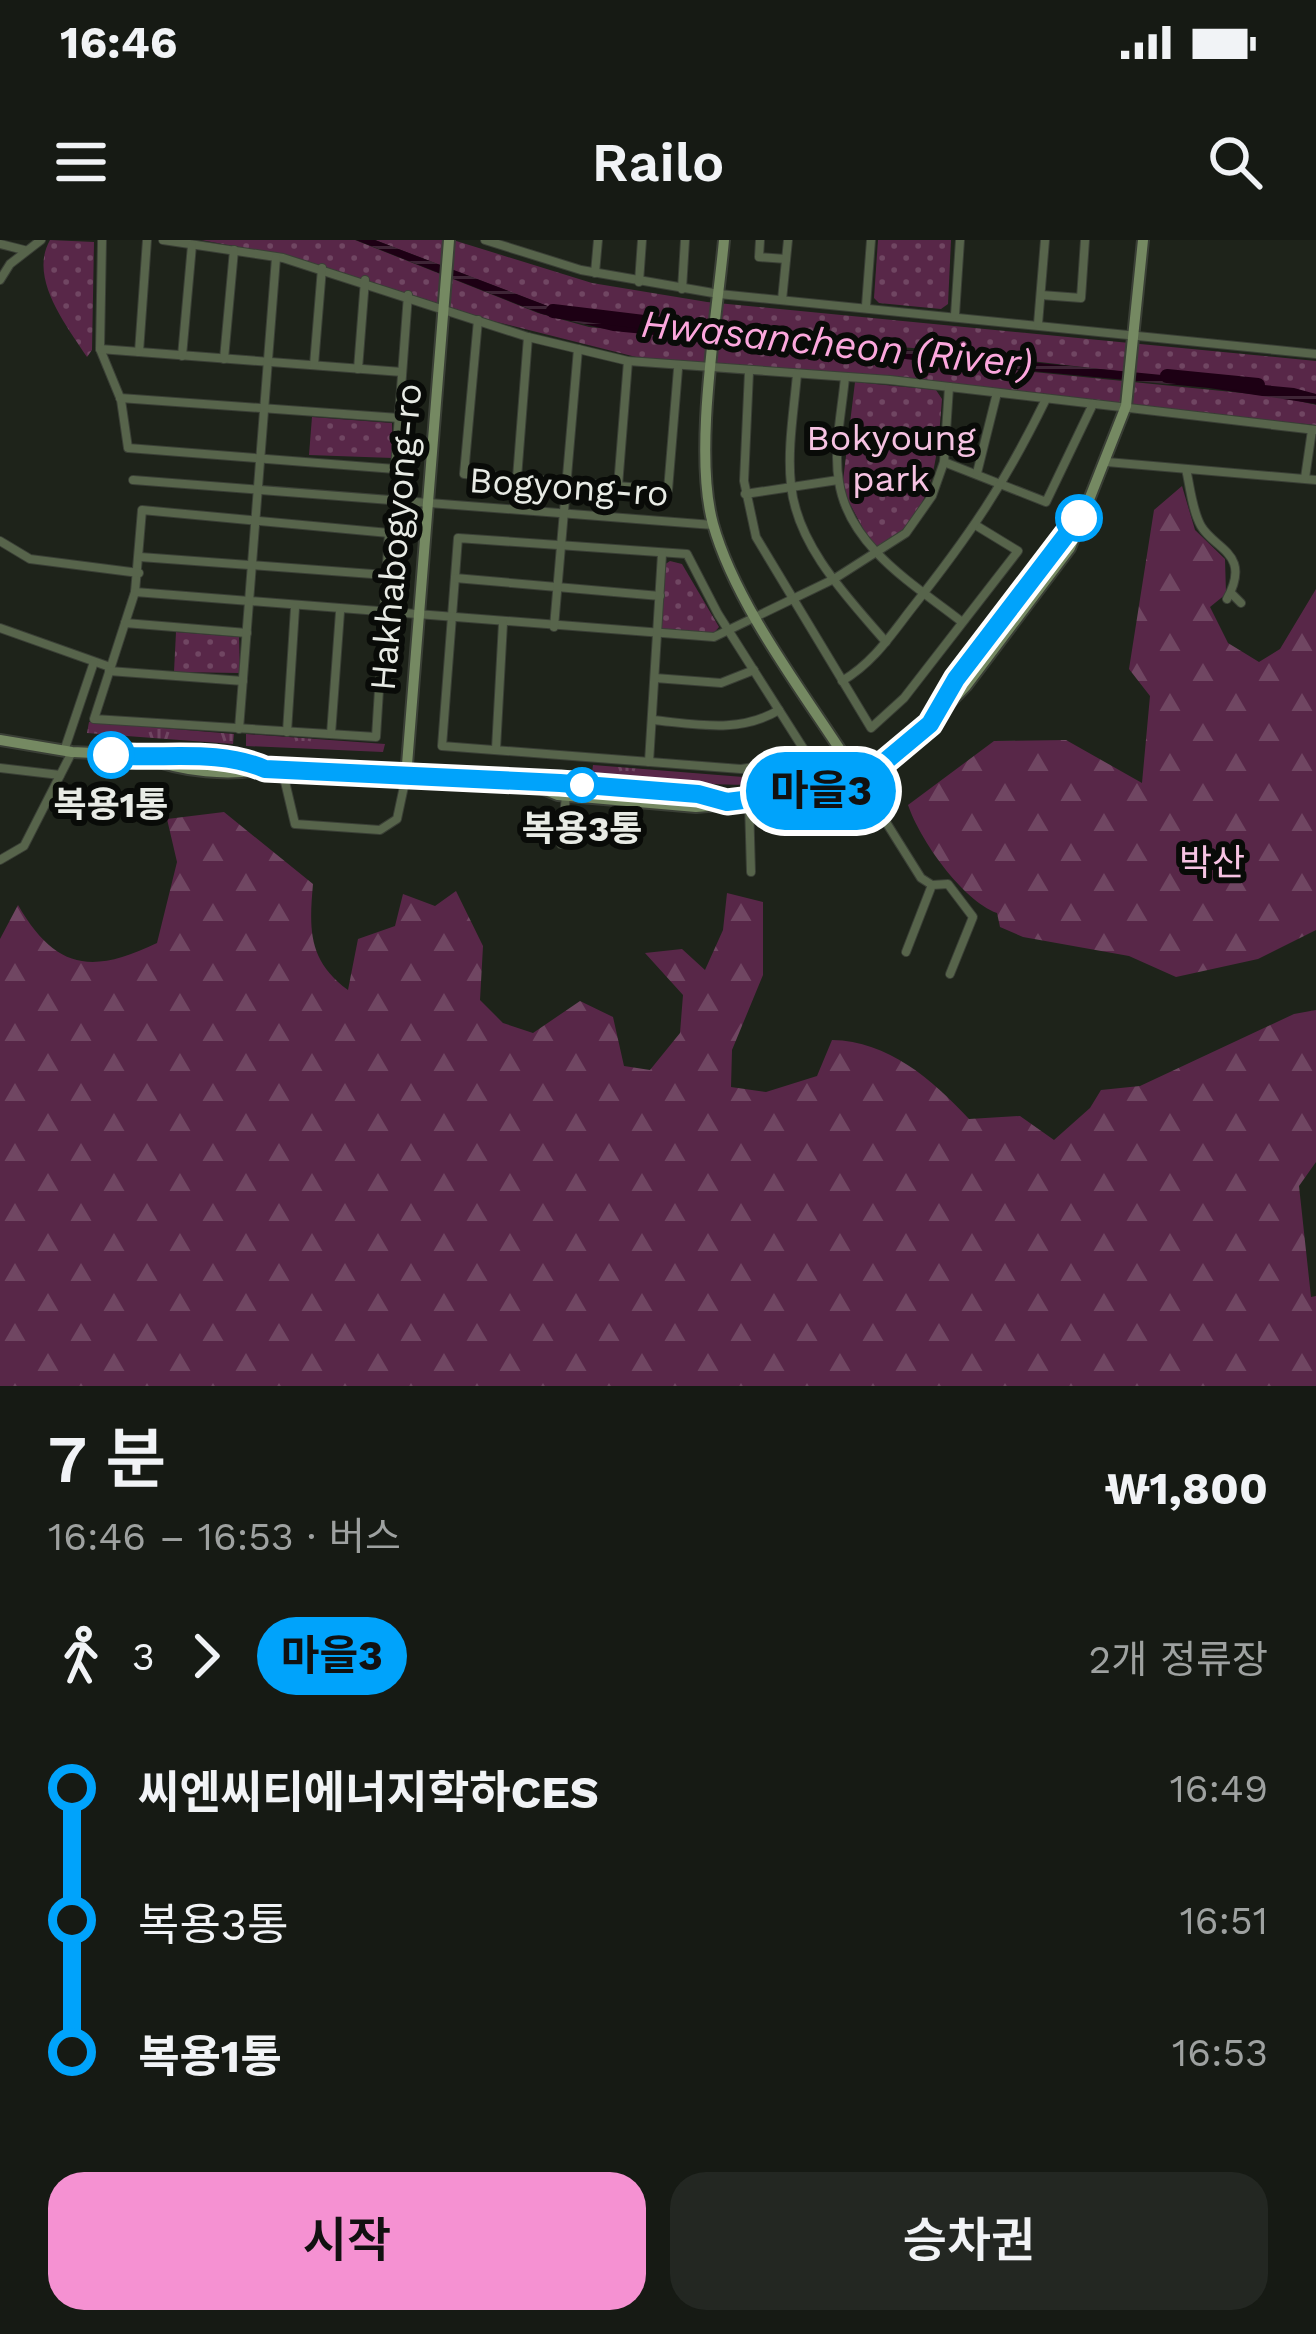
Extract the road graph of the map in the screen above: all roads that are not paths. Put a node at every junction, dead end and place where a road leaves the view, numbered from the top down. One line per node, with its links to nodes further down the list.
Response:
1 (41, 240): 20 (street)
2 (102, 240): 41 (street)
3 (147, 240): 43 (street)
4 (163, 240): 19 (street)
5 (449, 240): 34 (street, Hakhabogyong-ro)
6 (485, 240): 25 (street)
7 (598, 240): 25 (street)
8 (642, 240): 28 (street)
9 (686, 240): 29 (street)
10 (724, 240): 33 (street)
11 (760, 240): 23 (street)
12 (788, 240): 23 (street)
13 (871, 240): 35 (street)
14 (960, 240): 36 (street)
15 (1045, 240): 31 (street)
16 (1085, 240): 31 (street)
17 (1143, 240): 40 (street)
18 (0, 244): 20 (street)
19 (192, 244): 21 (street); 45 (street)
20 (24, 250): 26 (street)
21 (234, 250): 22 (street); 46 (street)
22 (276, 258): 24 (street); 48 (street)
23 (786, 259): 32 (street)
24 (322, 268): 27 (street); 49 (street)
25 (596, 273): 28 (street)
26 (0, 280)
27 (365, 280): 30 (street); 51 (street)
28 (639, 282): 29 (street)
29 (682, 289): 33 (street)
30 (408, 295): 34 (street); 53 (street)
31 (1041, 296): 38 (street)
32 (782, 300): 33 (street); 35 (street)
33 (718, 301): 50 (street)
34 (444, 304): 37 (street); 82 (street, Hakhabogyong-ro)
35 (866, 306): 36 (street)
36 (955, 314): 38 (street)
37 (478, 320): 39 (street); 71 (street)
38 (1038, 324): 40 (street)
39 (528, 337): 42 (street); 71 (street)
40 (1135, 341): 44 (street); 62 (street)
41 (100, 349): 43 (street); 59 (street)
42 (578, 349): 47 (street); 76 (street)
43 (139, 352): 45 (street)
44 (1316, 354)
45 (182, 356): 46 (street)
46 (224, 359): 48 (street)
47 (628, 361): 52 (street); 77 (street)
48 (266, 362): 49 (street); 63 (street)
49 (314, 365): 51 (street)
50 (714, 368): 52 (street); 54 (street); 85 (street)
51 (358, 369): 53 (street)
52 (678, 369): 77 (street)
53 (402, 372): 64 (street)
54 (749, 372): 55 (street); 81 (street)
55 (797, 374): 56 (street); 78 (street)
56 (845, 377): 57 (street); 74 (street)
57 (949, 387): 58 (street); 67 (street)
58 (998, 393): 60 (street); 70 (street)
59 (119, 398): 63 (street); 66 (street)
60 (1046, 399): 61 (street); 79 (street)
61 (1093, 404): 62 (street); 79 (street)
62 (1126, 405): 65 (street); 68 (street)
63 (262, 408): 64 (street); 66 (street)
64 (399, 418): 66 (street)
65 (1314, 430): 72 (street)
66 (259, 458): 80 (street)
67 (944, 462): 70 (street); 90 (street)
68 (1106, 462): 69 (street); 138 (street)
69 (1186, 469): 72 (street); 103 (street)
70 (977, 473): 79 (street)
71 (517, 478): 76 (street)
72 (1305, 478): 75 (street)
73 (133, 480): 80 (street, Bogyong-ro)
74 (838, 480): 78 (street); 90 (street)
75 (1316, 480)
76 (567, 482): 77 (street); 83 (street)
77 (618, 486)
78 (791, 487): 81 (street); 96 (street)
79 (1004, 487): 86 (street)
80 (256, 490): 82 (street, Bogyong-ro); 84 (street)
81 (745, 494): 101 (street)
82 (428, 503): 83 (street, Bogyong-ro); 107 (street, Hakhabogyong-ro)
83 (564, 513): 85 (street, Bogyong-ro); 88 (street)
84 (256, 521): 91 (street); 92 (street); 94 (street)
85 (713, 525): 108 (street)
86 (977, 526): 99 (street); 110 (street)
87 (0, 541): 93 (street)
88 (561, 546): 89 (street); 95 (street); 97 (street)
89 (662, 554): 100 (street); 115 (street)
90 (878, 556): 96 (street); 99 (street)
91 (140, 557): 92 (street); 93 (street)
92 (251, 565): 94 (street); 102 (street)
93 (139, 573): 98 (street)
94 (386, 575): 106 (street)
95 (455, 578): 97 (street); 109 (street)
96 (834, 579): 101 (street); 118 (street)
97 (558, 587): 100 (street); 113 (street)
98 (135, 592): 102 (street); 111 (street)
99 (925, 593): 110 (street); 118 (street)
100 (660, 596): 117 (street)
101 (793, 600): 108 (street); 124 (street)
102 (249, 601): 104 (street); 116 (street)
103 (1241, 604)
104 (295, 608): 105 (street); 128 (street)
105 (340, 611): 106 (street); 129 (street)
106 (383, 615): 107 (street); 129 (street)
107 (418, 617): 109 (street); 137 (street, Hakhabogyong-ro)
108 (759, 618): 115 (street); 138 (street)
109 (452, 620): 112 (street); 131 (street)
110 (962, 622): 124 (street)
111 (125, 623): 116 (street); 120 (street)
112 (503, 623): 113 (street); 131 (street)
113 (554, 627): 117 (street)
114 (0, 628): 119 (street)
115 (729, 630): 117 (street); 121 (street)
116 (247, 633): 123 (street)
117 (658, 634): 122 (street)
118 (886, 642): 124 (street)
119 (94, 662): 120 (street); 132 (street)
120 (110, 669): 123 (street); 127 (street)
121 (754, 670): 122 (street); 125 (street)
122 (655, 677): 126 (street)
123 (243, 681): 127 (street)
124 (842, 681)
125 (779, 710): 126 (street); 133 (street)
126 (652, 720): 133 (street)
127 (239, 728): 128 (street)
128 (287, 732): 129 (street)
129 (331, 734)
130 (0, 740): 132 (street)
131 (496, 749): 133 (street)
132 (68, 752): 135 (street); 136 (street)
133 (649, 763)
134 (0, 768): 136 (street)
135 (282, 769): 137 (street); 137 (street)
136 (60, 775): 144 (street)
137 (406, 777): 139 (street)
138 (860, 779): 142 (street); 146 (street)
139 (536, 786): 140 (street); 141 (street)
140 (566, 796): 141 (street); 143 (street)
141 (727, 802): 142 (street)
142 (749, 803): 145 (street)
143 (561, 844)
144 (0, 860)
145 (751, 872)
146 (932, 885): 147 (street); 148 (street)
147 (906, 952)
148 (950, 974)

